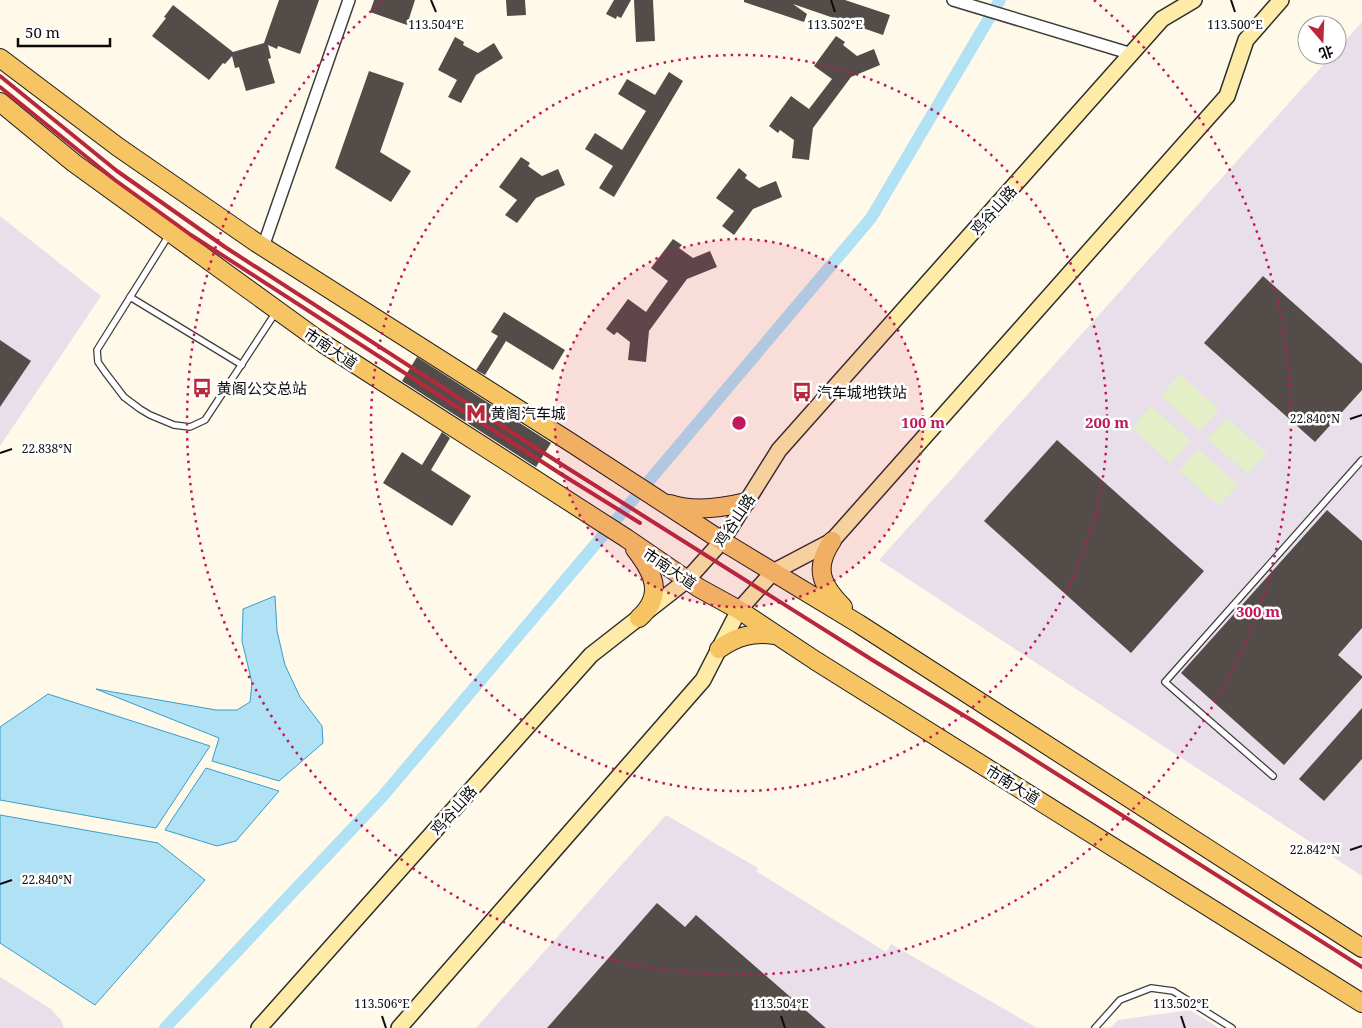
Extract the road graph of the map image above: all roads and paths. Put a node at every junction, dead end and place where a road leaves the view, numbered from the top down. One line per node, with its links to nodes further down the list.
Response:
1 (349, 0): 9 (street)
2 (953, 0): 5 (street)
3 (1194, 0): 5 (main road, 鸡谷山路)
4 (1281, 0): 18 (main road)
5 (1132, 54): 15 (main road, 鸡谷山路)
6 (0, 58): 9 (main road)
7 (0, 102): 8 (main road, 市南大道)
8 (170, 233): 10 (lane); 11 (main road, 市南大道)
9 (263, 247): 14 (main road)
10 (130, 297): 12 (lane); 12 (lane)
11 (277, 310): 12 (lane); 16 (main road, 市南大道)
12 (242, 366)
13 (1362, 460): 26 (lane)
14 (656, 498): 15 (main road); 17 (main road)
15 (746, 502): 17 (main road, 鸡谷山路)
16 (626, 538): 20 (main road, 市南大道); 22 (main road)
17 (722, 541): 19 (main road); 20 (main road, 鸡谷山路)
18 (832, 541): 19 (main road); 23 (main road)
19 (773, 572): 21 (main road); 23 (main road)
20 (687, 580): 21 (main road, 市南大道); 22 (main road, 鸡谷山路)
21 (739, 610): 24 (main road, 市南大道); 25 (main road)
22 (639, 618): 29 (main road, 鸡谷山路)
23 (859, 624): 27 (main road)
24 (777, 636): 25 (main road); 28 (main road, 市南大道)
25 (719, 649): 30 (main road)
26 (1273, 776)
27 (1362, 948)
28 (1362, 1004)
29 (259, 1028)
30 (399, 1028)
31 (1094, 1028): 32 (lane)
32 (1232, 1028)

